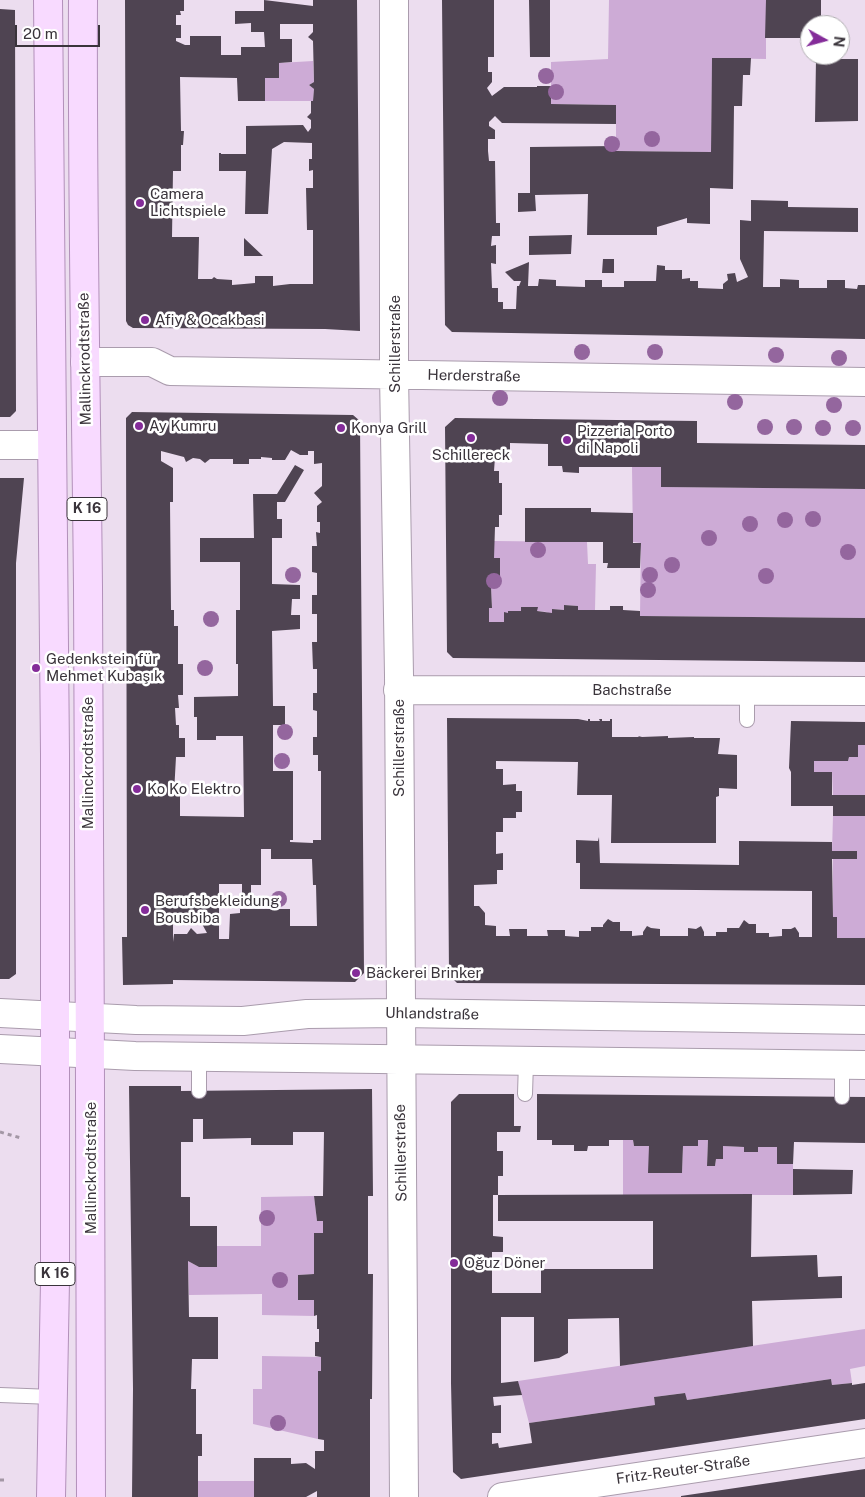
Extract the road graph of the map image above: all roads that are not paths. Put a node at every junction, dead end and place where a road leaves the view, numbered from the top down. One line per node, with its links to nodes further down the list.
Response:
1 (48, 0): 8 (main road, K 16)
2 (83, 0): 4 (main road, Mallinckrodtstraße / K 16)
3 (394, 0): 5 (street, Schillerstraße)
4 (86, 362): 5 (street, Herderstraße); 16 (main road, Mallinckrodtstraße / K 16)
5 (394, 374): 6 (street, Herderstraße); 9 (street, Schillerstraße)
6 (865, 382)
7 (0, 445): 8 (street)
8 (52, 445): 15 (main road, K 16)
9 (398, 690): 10 (street, Bachstraße); 14 (street, Schillerstraße)
10 (747, 691): 11 (street, Bachstraße); 12 (lane)
11 (865, 691)
12 (747, 720)
13 (0, 1013): 15 (street, Uhlandstraße)
14 (400, 1013): 16 (street, Uhlandstraße); 17 (street, Uhlandstraße); 22 (street, Schillerstraße)
15 (55, 1015): 16 (street, Uhlandstraße); 19 (main road, K 16)
16 (90, 1017): 20 (main road, Mallinckrodtstraße / K 16)
17 (865, 1020)
18 (0, 1049): 19 (street)
19 (55, 1051): 20 (street); 29 (main road, K 16)
20 (90, 1053): 21 (street); 32 (main road, Mallinckrodtstraße / K 16)
21 (199, 1057): 22 (street); 25 (lane)
22 (400, 1059): 23 (street); 33 (street, Schillerstraße)
23 (526, 1062): 24 (street); 26 (lane)
24 (854, 1064): 27 (lane)
25 (199, 1091)
26 (525, 1094)
27 (842, 1097)
28 (0, 1395): 29 (lane)
29 (53, 1397): 31 (main road, K 16)
30 (865, 1443): 34 (street, Fritz-Reuter-Straße)
31 (52, 1497)
32 (91, 1497)
33 (404, 1497)
34 (502, 1497)

